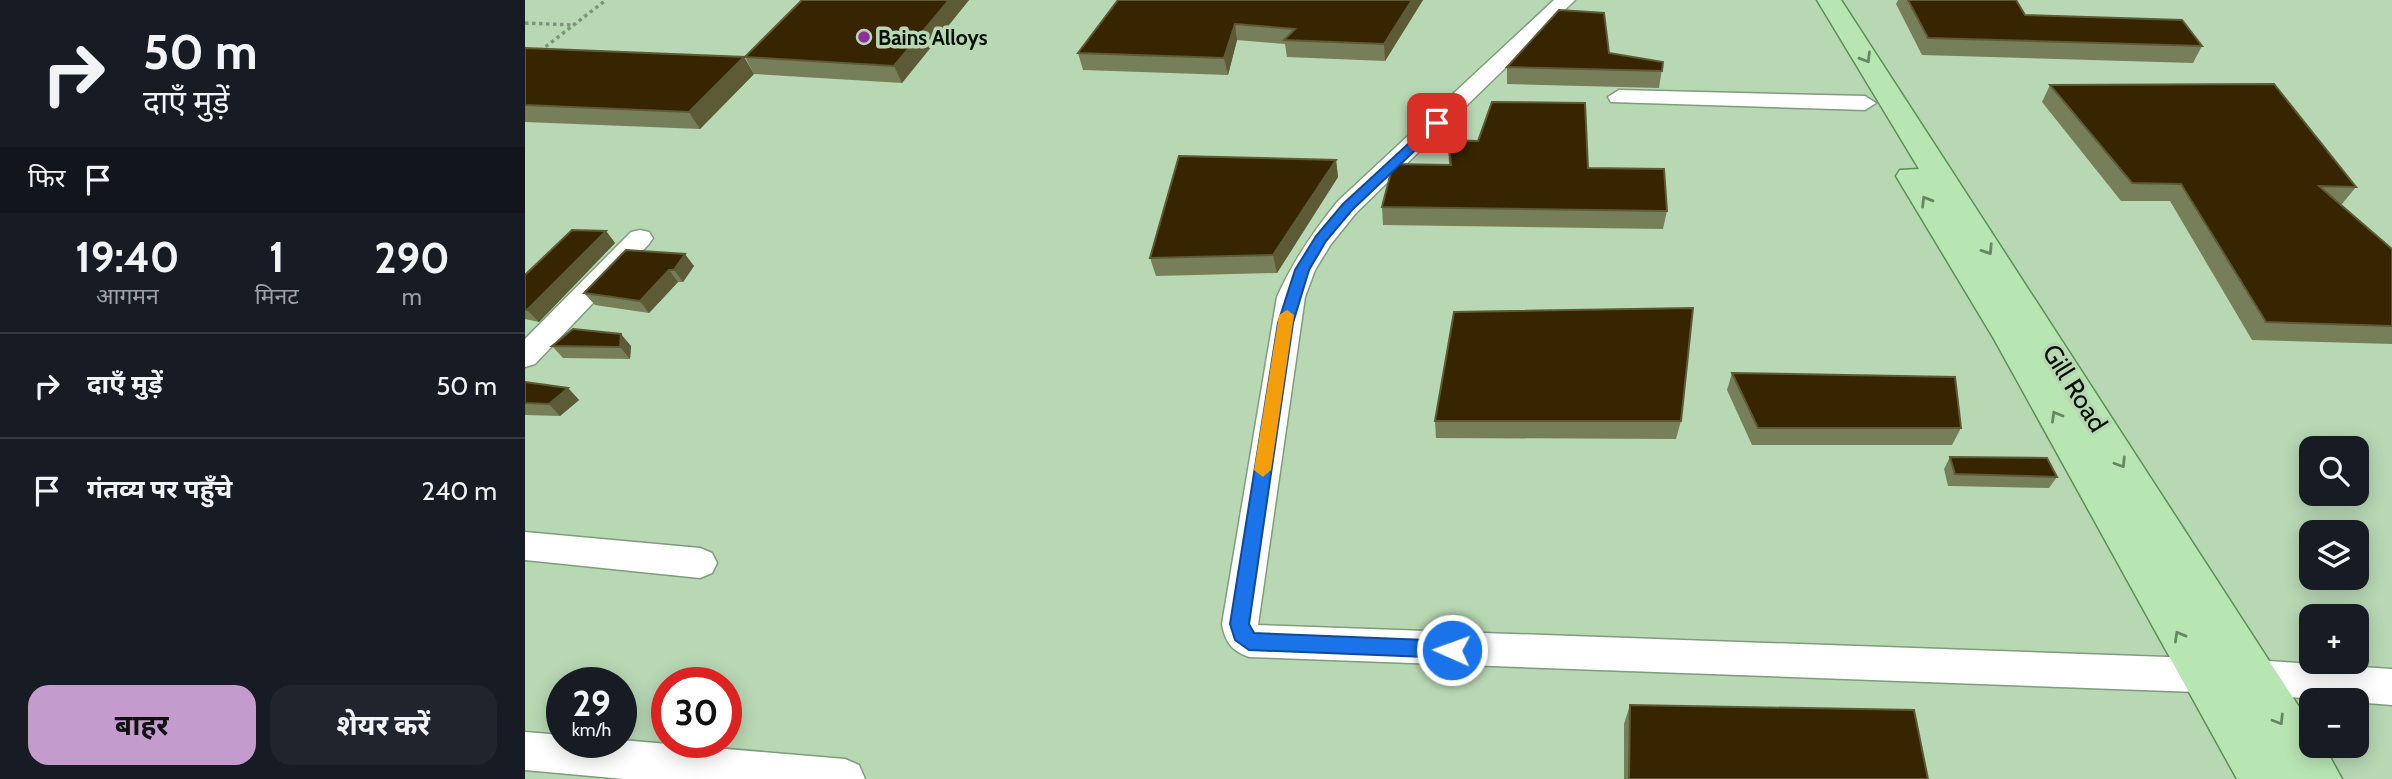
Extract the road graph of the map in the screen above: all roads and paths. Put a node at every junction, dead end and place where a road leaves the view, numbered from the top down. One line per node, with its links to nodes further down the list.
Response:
1 (606, 0): 6 (path)
2 (1565, 0): 14 (street)
3 (1804, 0): 9 (main road)
4 (1829, 0): 15 (main road, Gill Road, one-way to 15)
5 (525, 23): 6 (path)
6 (574, 25): 7 (path)
7 (535, 55)
8 (1619, 97): 9 (street)
9 (1865, 103): 14 (main road, one-way to 9)
10 (640, 238): 11 (street)
11 (525, 357)
12 (525, 546): 13 (street)
13 (701, 563)
14 (2202, 677): 15 (street); 20 (main road)
15 (2252, 677): 16 (street); 21 (main road, Gill Road, one-way to 21)
16 (2392, 687)
17 (525, 751): 18 (street)
18 (723, 774): 19 (street)
19 (845, 779)
20 (2264, 779)
21 (2317, 779)

